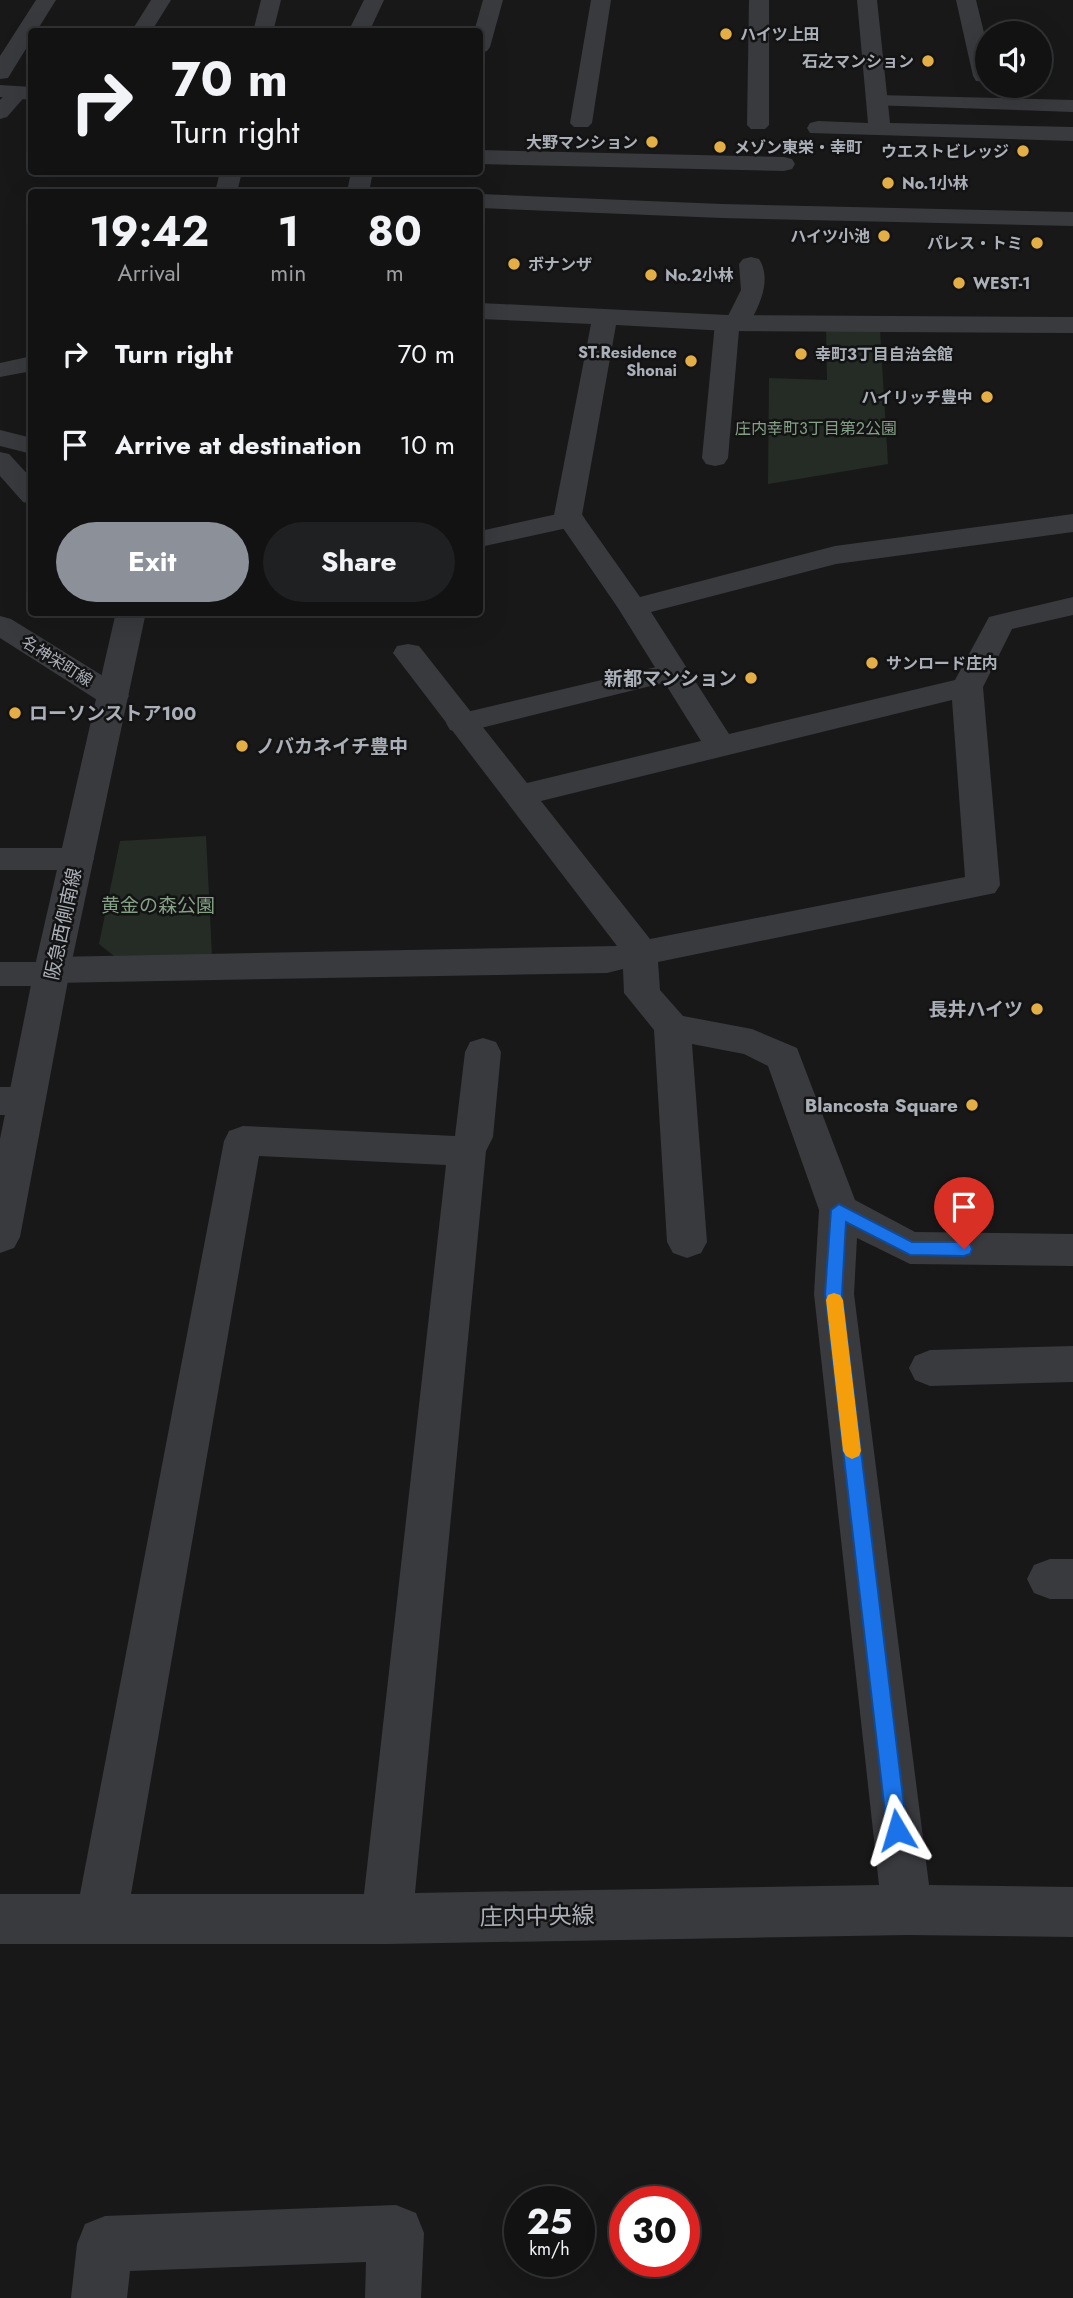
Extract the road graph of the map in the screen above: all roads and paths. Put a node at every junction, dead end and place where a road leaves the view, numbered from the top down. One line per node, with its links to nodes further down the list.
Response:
1 (46, 0): 10 (street)
2 (161, 0): 11 (lane)
3 (271, 0): 12 (street)
4 (373, 0): 13 (street)
5 (493, 0): 15 (street)
6 (601, 0): 22 (lane)
7 (759, 0): 23 (lane)
8 (867, 0): 19 (street)
9 (966, 0): 16 (street)
10 (28, 28)
11 (144, 28)
12 (264, 28)
13 (360, 28)
14 (28, 29): 17 (street)
15 (483, 36)
16 (975, 38)
17 (0, 73)
18 (16, 92): 21 (lane)
19 (877, 102): 20 (lane); 25 (street)
20 (1073, 106)
21 (0, 113)
22 (581, 123)
23 (758, 125)
24 (818, 128): 25 (street)
25 (880, 130): 26 (street)
26 (1073, 134)
27 (483, 157): 28 (street)
28 (784, 164)
29 (483, 201): 30 (street)
30 (1073, 219)
31 (751, 264): 34 (lane)
32 (483, 311): 33 (street)
33 (605, 318): 34 (street); 43 (street)
34 (732, 323): 35 (street); 40 (lane)
35 (1073, 325)
36 (28, 364): 37 (lane)
37 (0, 370)
38 (0, 438): 39 (lane)
39 (28, 445)
40 (715, 458)
41 (0, 460): 42 (lane)
42 (28, 492)
43 (571, 519): 45 (lane); 47 (street)
44 (1073, 523): 47 (street)
45 (483, 538)
46 (1073, 606): 52 (street)
47 (632, 608): 51 (street)
48 (130, 616): 53 (street, 阪急西側南線)
49 (0, 625): 53 (street, 名神栄町線)
50 (408, 653): 54 (street)
51 (673, 672): 54 (lane); 55 (street)
52 (967, 687): 55 (street); 59 (street)
53 (113, 696): 58 (street, 阪急西側南線)
54 (461, 723): 56 (street)
55 (721, 747): 56 (street)
56 (517, 796): 59 (street)
57 (0, 859): 58 (street)
58 (77, 859): 60 (street, 阪急西側南線)
59 (640, 951): 60 (street); 62 (street)
60 (52, 972): 61 (lane); 64 (street, 阪急西側南線)
61 (0, 974)
62 (672, 1027): 66 (street); 68 (street)
63 (484, 1052): 65 (street)
64 (13, 1101): 67 (street, 阪急西側南線)
65 (467, 1151): 75 (street); 76 (street)
66 (839, 1210): 69 (street); 72 (street)
67 (0, 1237)
68 (687, 1242)
69 (1073, 1250)
70 (1073, 1364): 71 (street)
71 (930, 1368)
72 (907, 1910): 73 (street, 庄内中央線); 76 (street, 庄内中央線)
73 (1073, 1912)
74 (0, 1919): 75 (street, 庄内中央線)
75 (101, 1919): 76 (street, 庄内中央線)
76 (387, 1919)
77 (99, 2298): 78 (street)
78 (393, 2298)

